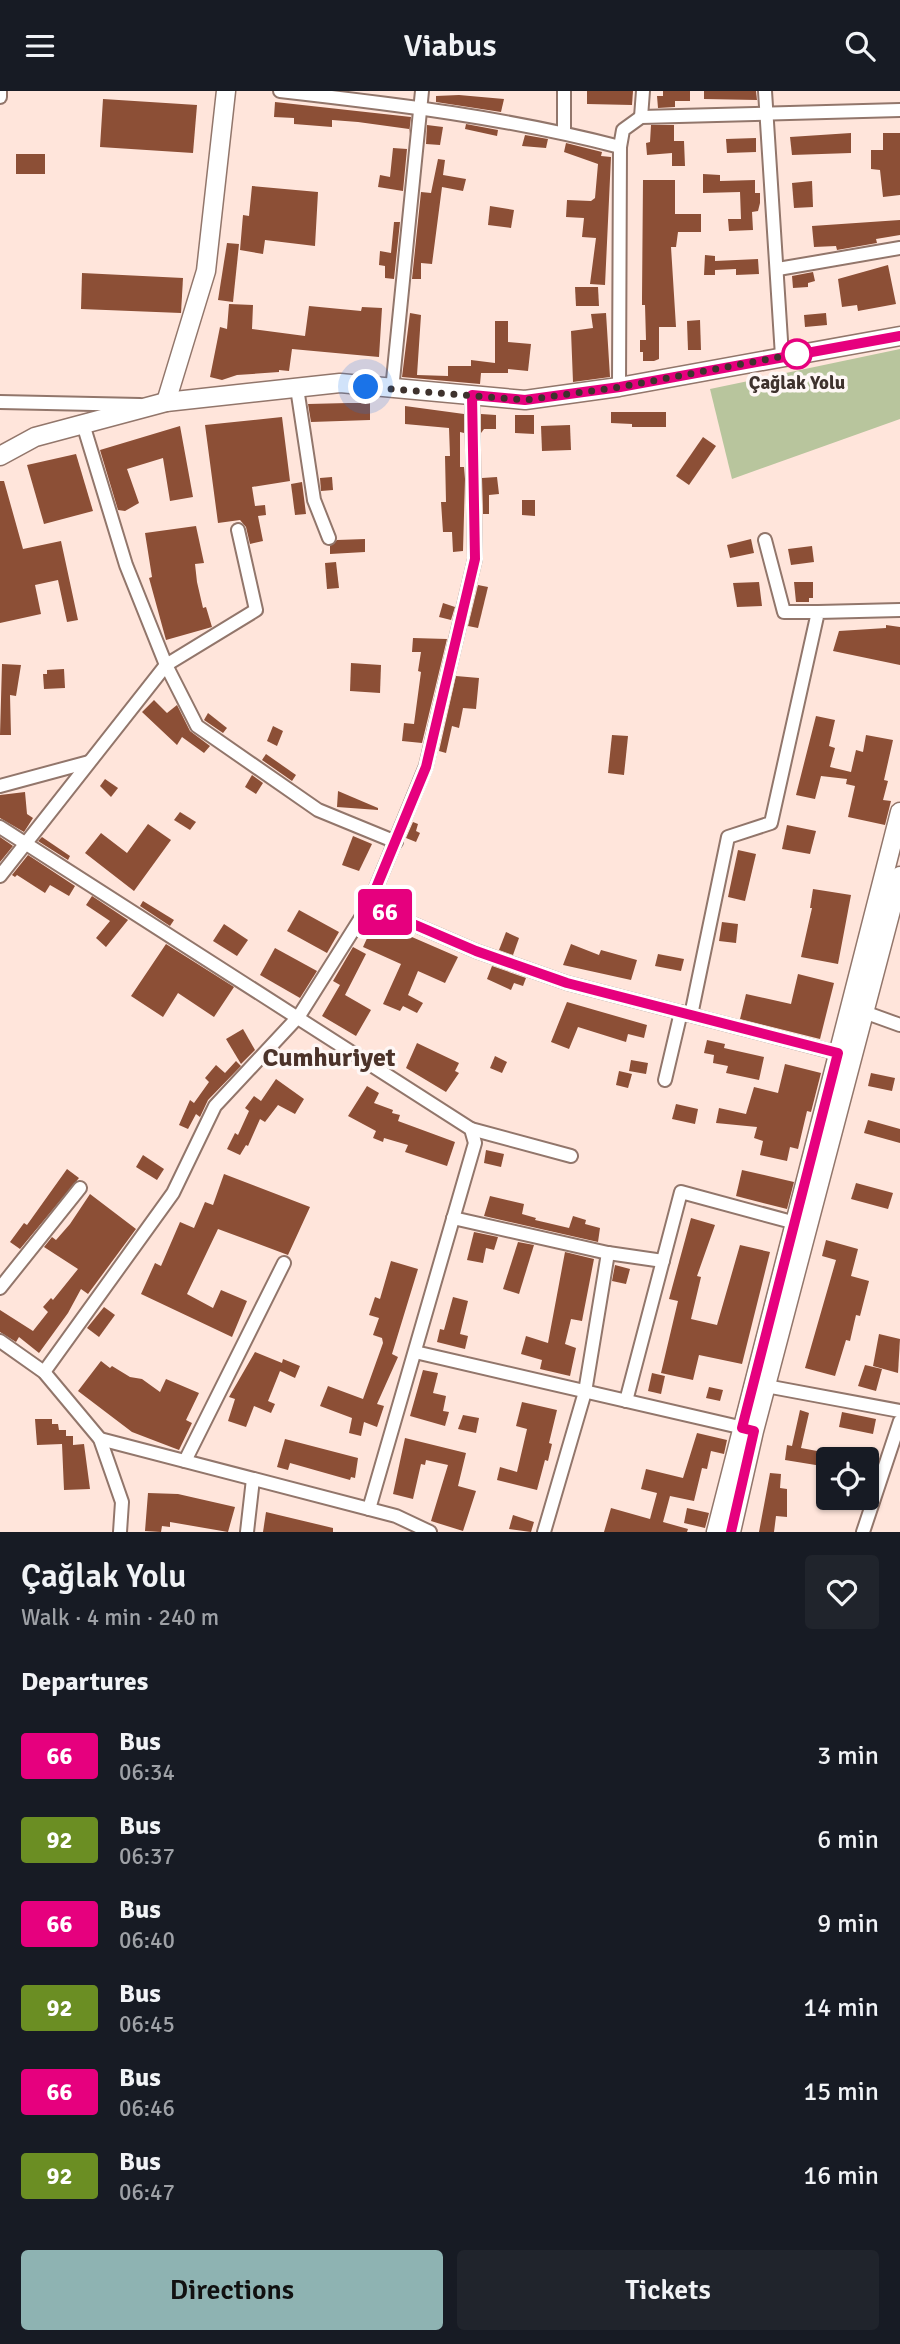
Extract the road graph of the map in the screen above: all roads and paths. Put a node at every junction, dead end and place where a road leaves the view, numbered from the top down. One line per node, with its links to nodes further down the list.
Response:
1 (1, 91): 8 (street)
2 (226, 91): 24 (street)
3 (280, 91): 9 (street)
4 (422, 91): 9 (street)
5 (564, 91): 13 (street)
6 (643, 91): 12 (street)
7 (765, 91): 11 (street)
8 (0, 97)
9 (421, 107): 13 (street); 21 (street)
10 (900, 110): 11 (street)
11 (766, 115): 12 (street); 16 (street)
12 (641, 117): 14 (street)
13 (564, 132): 14 (street)
14 (621, 147): 19 (street)
15 (900, 248): 16 (street)
16 (778, 269): 18 (street)
17 (900, 336): 18 (street)
18 (782, 356): 19 (street)
19 (620, 387): 22 (street)
20 (297, 388): 21 (street); 24 (street); 28 (street)
21 (392, 390): 22 (street)
22 (472, 395): 37 (street)
23 (0, 402): 24 (street)
24 (162, 404): 25 (street)
25 (83, 424): 26 (street); 32 (street)
26 (0, 456)
27 (238, 530): 32 (street)
28 (329, 538)
29 (765, 540): 31 (street)
30 (900, 610): 31 (street)
31 (818, 612): 44 (street)
32 (166, 665): 33 (street); 37 (street)
33 (89, 762): 34 (street); 38 (street)
34 (0, 786)
35 (900, 812): 47 (street)
36 (0, 827): 38 (street)
37 (396, 842): 42 (street)
38 (26, 843): 39 (street); 40 (street); 45 (street)
39 (0, 863)
40 (0, 876)
41 (900, 876): 43 (street)
42 (369, 905): 44 (street); 45 (street)
43 (864, 1012): 46 (street); 47 (street)
44 (686, 1014): 47 (street); 48 (street)
45 (299, 1016): 49 (street); 60 (street)
46 (900, 1025)
47 (845, 1055): 53 (street)
48 (665, 1080)
49 (471, 1129): 50 (street); 52 (street)
50 (571, 1156)
51 (80, 1188): 57 (street)
52 (453, 1218): 54 (street); 59 (street)
53 (801, 1225): 55 (street); 61 (street); 66 (street)
54 (608, 1253): 55 (street); 62 (street)
55 (663, 1261): 63 (street)
56 (284, 1263): 68 (street)
57 (0, 1288)
58 (0, 1341): 60 (street)
59 (415, 1352): 62 (street); 70 (street)
60 (44, 1372): 67 (street)
61 (766, 1386): 64 (street); 66 (street)
62 (585, 1392): 63 (street); 75 (street)
63 (626, 1401): 66 (street)
64 (900, 1411)
65 (900, 1421): 78 (street)
66 (748, 1429): 76 (street); 77 (street)
67 (100, 1439): 68 (street); 72 (street)
68 (185, 1461): 69 (street)
69 (253, 1479): 70 (street); 73 (street)
70 (369, 1509): 71 (street)
71 (413, 1528): 74 (street)
72 (120, 1532)
73 (247, 1532)
74 (430, 1532)
75 (544, 1532)
76 (716, 1532)
77 (731, 1532)
78 (863, 1532)

